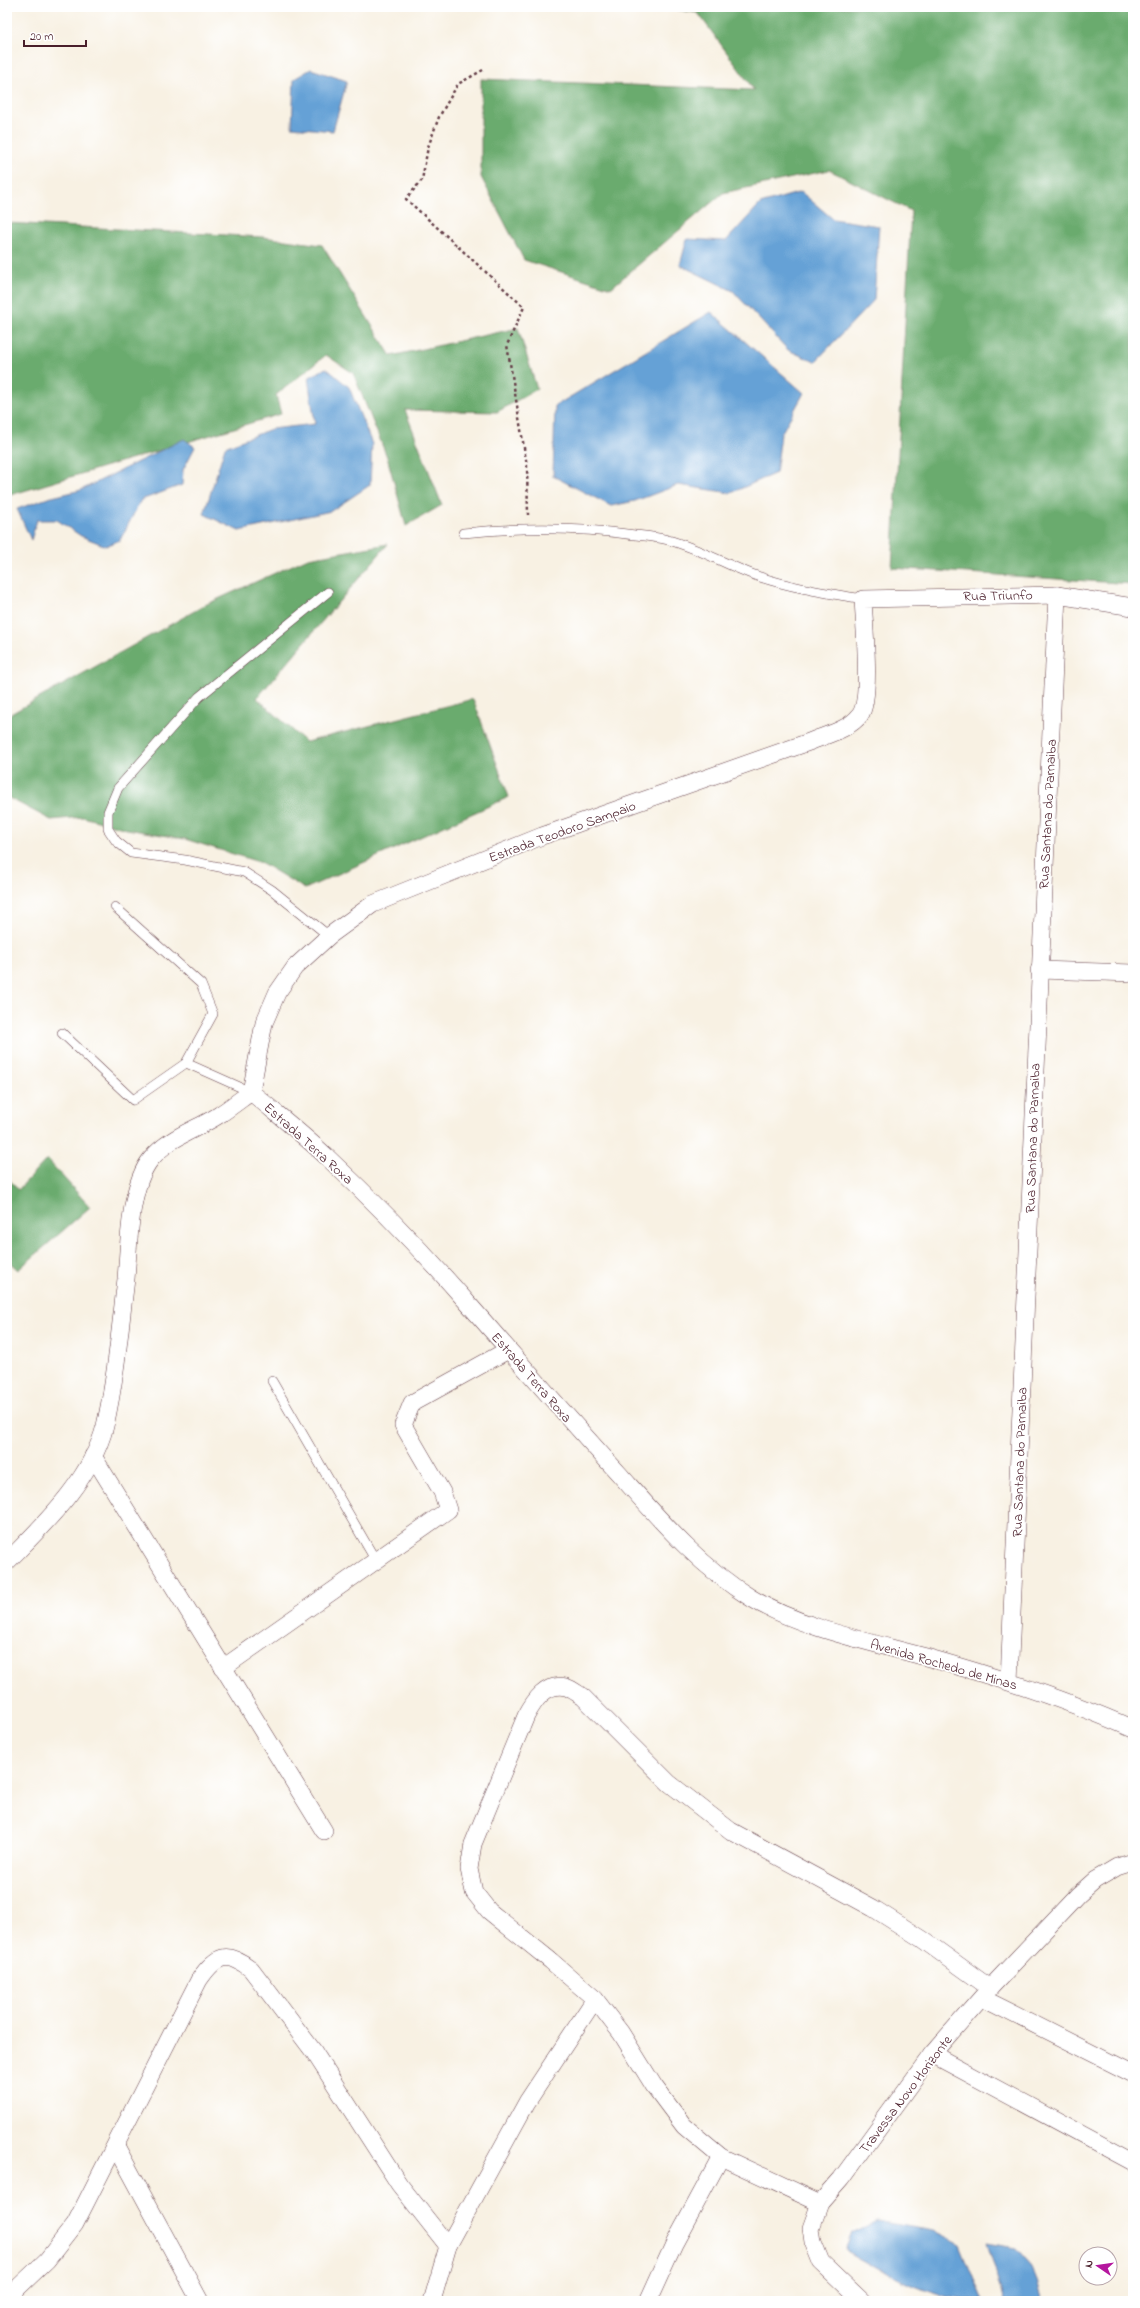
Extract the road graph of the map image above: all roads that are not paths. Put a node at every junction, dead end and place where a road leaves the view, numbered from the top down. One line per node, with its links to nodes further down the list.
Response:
1 (463, 533): 4 (lane)
2 (328, 592): 7 (lane)
3 (1057, 595): 4 (street, Rua Triunfo); 5 (street, Rua Triunfo); 8 (street, Rua Santana do Parnaiba)
4 (863, 599): 7 (street, Estrada Teodoro Sampaio)
5 (1133, 607)
6 (115, 907): 11 (lane)
7 (329, 936): 12 (street, Estrada Teodoro Sampaio)
8 (1039, 970): 9 (street); 20 (street, Rua Santana do Parnaiba)
9 (1133, 973)
10 (62, 1033): 11 (lane)
11 (186, 1063): 12 (lane)
12 (251, 1092): 13 (street, Estrada Terra Roxa); 15 (street, Estrada Terra Roxa)
13 (508, 1350): 16 (street); 18 (street, Estrada Terra Roxa)
14 (272, 1381): 16 (lane)
15 (93, 1456): 17 (street, Estrada Terra Roxa); 19 (street)
16 (376, 1561): 19 (street)
17 (7, 1562)
18 (754, 1600): 20 (street, Avenida Rochedo de Minas)
19 (223, 1668): 22 (street)
20 (1009, 1681): 21 (street, Avenida Rochedo de Minas)
21 (1133, 1729)
22 (324, 1831)
23 (1133, 1862): 24 (street, Travessa Novo Horizonte)
24 (986, 1993): 25 (street); 26 (street, Travessa Novo Horizonte); 27 (street)
25 (595, 1999): 29 (street); 32 (street)
26 (932, 2054): 30 (street); 31 (street, Travessa Novo Horizonte)
27 (1133, 2074)
28 (116, 2146): 32 (street); 33 (street); 34 (street)
29 (721, 2157): 31 (street); 36 (street)
30 (1133, 2162)
31 (820, 2203): 37 (street, Travessa Novo Horizonte)
32 (448, 2246): 35 (street)
33 (7, 2300)
34 (200, 2301)
35 (432, 2301)
36 (648, 2301)
37 (862, 2301)

